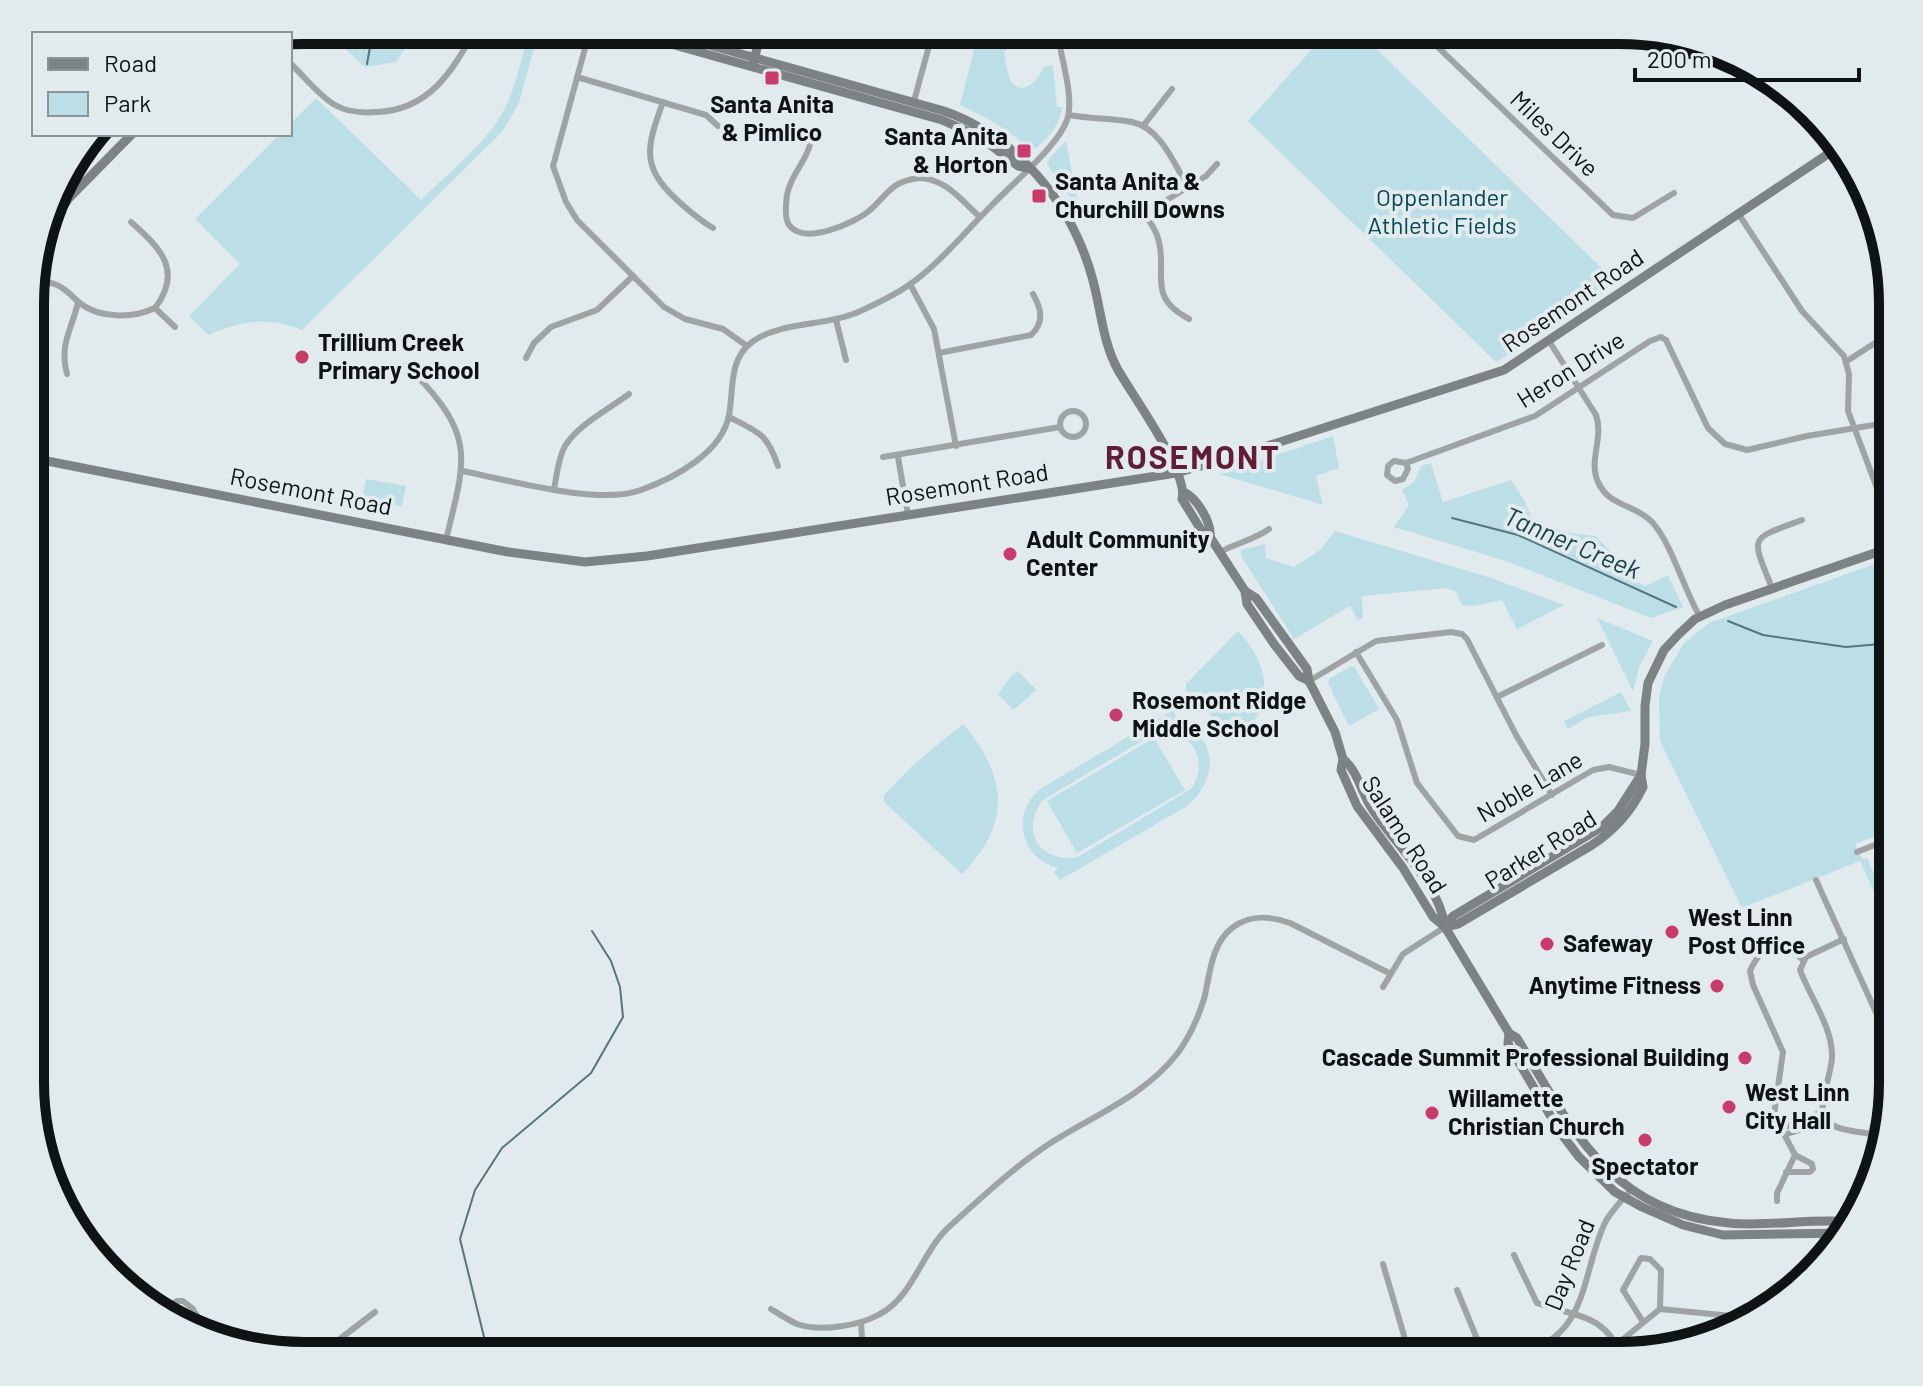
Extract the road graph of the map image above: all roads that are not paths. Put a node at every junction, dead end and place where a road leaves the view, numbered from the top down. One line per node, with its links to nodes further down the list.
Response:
1 (467, 44): 10 (street)
2 (586, 44): 11 (street)
3 (682, 44): 9 (main road)
4 (701, 44): 9 (main road)
5 (758, 44): 9 (main road)
6 (929, 44): 13 (street)
7 (1060, 45): 15 (street)
8 (1435, 45): 24 (street, Miles Drive)
9 (753, 61): 13 (main road); 22 (main road)
10 (292, 65)
11 (577, 77): 14 (street); 30 (street)
12 (1172, 89): 17 (street)
13 (914, 101): 22 (main road)
14 (663, 102): 16 (street); 29 (street)
15 (1069, 115): 17 (street); 22 (street)
16 (718, 126)
17 (1143, 126): 23 (street)
18 (130, 136): 25 (main road)
19 (810, 145): 27 (street)
20 (1830, 152): 26 (main road, Rosemont Road)
21 (1217, 164): 23 (street)
22 (1028, 168): 27 (street); 61 (main road, Salamo Road)
23 (1188, 187): 36 (street)
24 (1674, 193)
25 (64, 205)
26 (1738, 213): 39 (main road, Rosemont Road); 45 (street)
27 (980, 217): 32 (street)
28 (131, 222): 35 (street)
29 (713, 228)
30 (633, 276): 41 (street); 43 (street)
31 (45, 282): 34 (street)
32 (910, 284): 37 (street); 42 (street)
33 (1033, 294): 42 (street)
34 (78, 302): 35 (street); 47 (street)
35 (155, 308): 38 (street)
36 (1189, 319)
37 (836, 320): 41 (street); 44 (street)
38 (175, 327)
39 (1549, 341): 48 (street); 61 (main road, Rosemont Road)
40 (1878, 341): 45 (street)
41 (747, 346): 50 (street)
42 (939, 353): 54 (street)
43 (526, 358)
44 (846, 360)
45 (1847, 361): 53 (street)
46 (414, 373): 60 (street)
47 (67, 374)
48 (1579, 388): 53 (street, Heron Drive); 58 (street, Heron Drive); 71 (street)
49 (629, 394): 62 (street)
50 (729, 417): 59 (street); 62 (street)
51 (1878, 425): 53 (street)
52 (1060, 427): 52 (street); 54 (street)
53 (1854, 429): 63 (street)
54 (956, 446): 56 (street)
55 (883, 457): 56 (street)
56 (898, 457): 64 (street)
57 (44, 460): 67 (main road, Rosemont Road)
58 (1406, 463)
59 (778, 466)
60 (462, 471): 62 (street); 67 (street)
61 (1176, 473): 64 (main road, Rosemont Road); 68 (main road, Salamo Road)
62 (554, 489)
63 (1878, 492)
64 (908, 515): 67 (main road, Rosemont Road)
65 (1802, 520): 70 (street)
66 (1269, 529): 68 (street)
67 (446, 540)
68 (1220, 552): 74 (main road, Salamo Road)
69 (1878, 552): 70 (main road, Parker Road)
70 (1772, 588): 71 (main road, Parker Road)
71 (1700, 617): 76 (main road, Parker Road)
72 (1602, 645): 75 (street)
73 (1356, 652): 74 (street); 75 (street); 77 (street, Noble Lane)
74 (1309, 681): 81 (main road, Salamo Road)
75 (1497, 697): 77 (street)
76 (1641, 775): 77 (street, Noble Lane); 81 (main road, Parker Road)
77 (1552, 795)
78 (1878, 844): 79 (street)
79 (1857, 852)
80 (1816, 880): 82 (street)
81 (1445, 927): 84 (street); 95 (main road, Salamo Road)
82 (1844, 939): 83 (street); 86 (street)
83 (1803, 960): 87 (street); 90 (street)
84 (1389, 973): 85 (street); 109 (street)
85 (1383, 987)
86 (1878, 1016)
87 (1822, 1112): 89 (street); 90 (street)
88 (1876, 1112): 91 (street)
89 (1826, 1121): 90 (street); 91 (street)
90 (1782, 1132): 93 (street)
91 (1871, 1134): 92 (street)
92 (1873, 1139)
93 (1795, 1155): 94 (street); 94 (street)
94 (1786, 1172): 96 (street)
95 (1628, 1192): 97 (main road, Salamo Road); 98 (main road, Salamo Road); 106 (street, Day Road)
96 (1777, 1201)
97 (1838, 1221)
98 (1830, 1233)
99 (1514, 1255): 106 (street)
100 (1383, 1264): 113 (street)
101 (1457, 1290): 114 (street)
102 (171, 1305): 108 (street)
103 (771, 1309): 109 (street)
104 (1660, 1309): 107 (street); 110 (street); 110 (street)
105 (375, 1312): 111 (street)
106 (1574, 1312): 115 (street, Day Road); 116 (street)
107 (1732, 1316)
108 (200, 1320)
109 (861, 1322): 112 (street)
110 (1643, 1322): 117 (street)
111 (337, 1341)
112 (862, 1341)
113 (1406, 1342)
114 (1479, 1342)
115 (1546, 1342)
116 (1615, 1342)
117 (1619, 1342)

